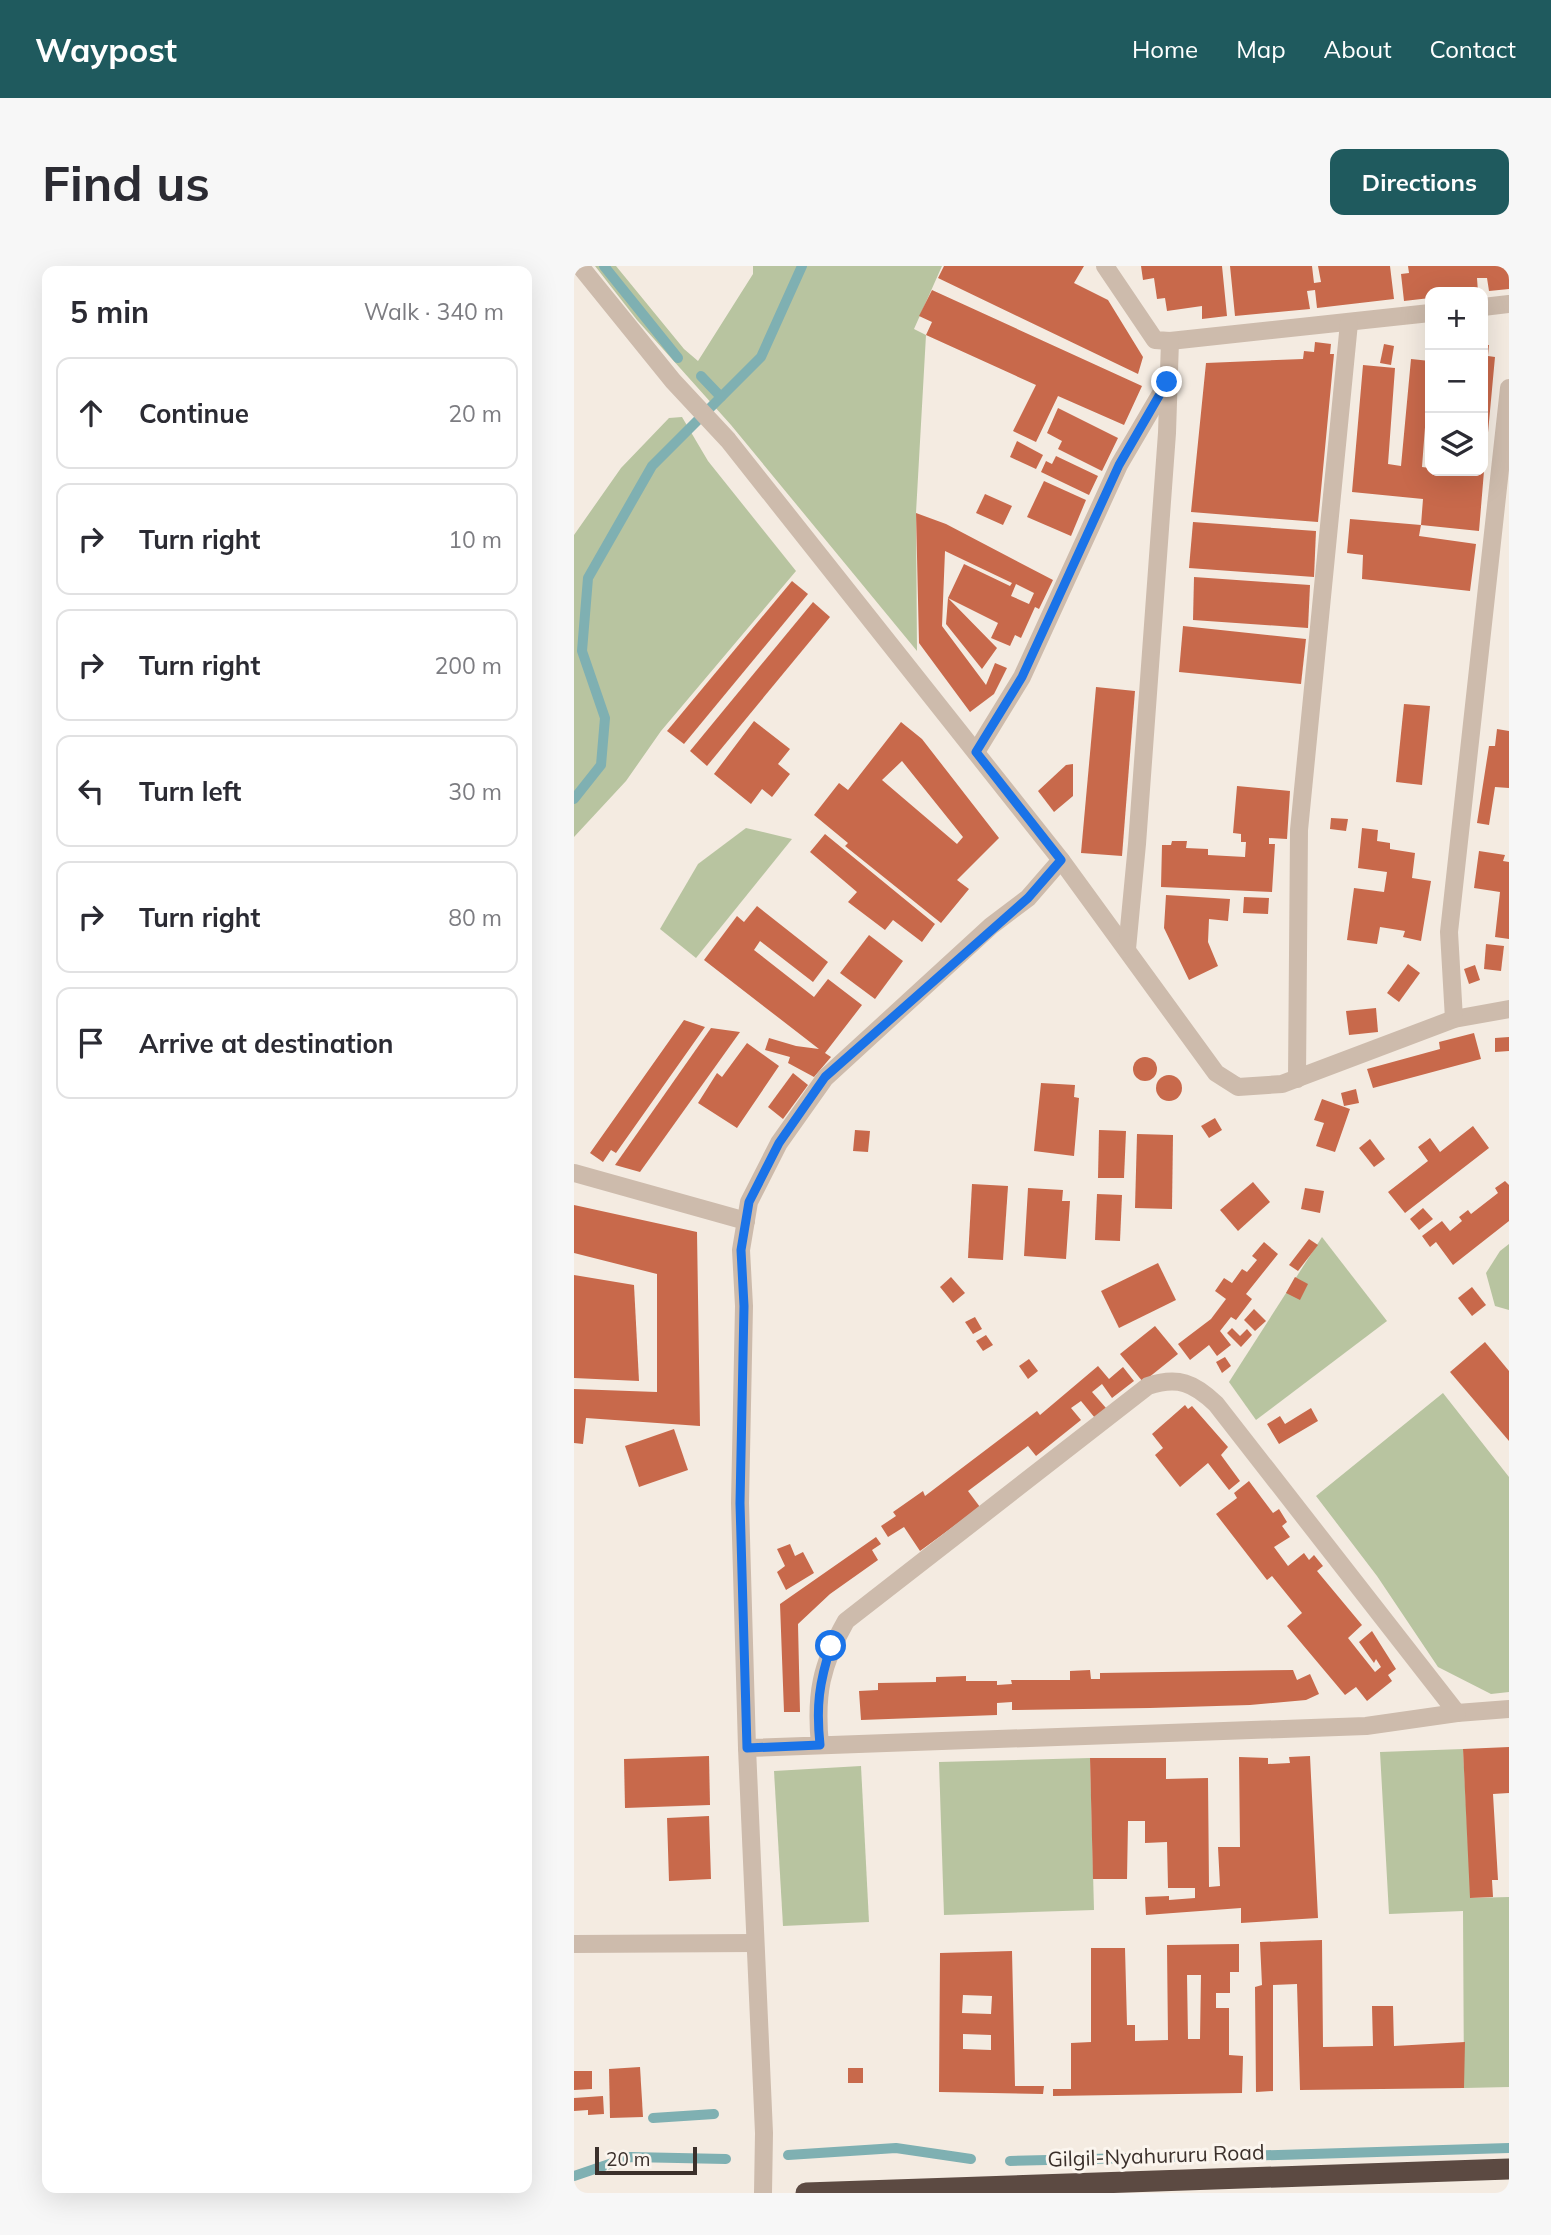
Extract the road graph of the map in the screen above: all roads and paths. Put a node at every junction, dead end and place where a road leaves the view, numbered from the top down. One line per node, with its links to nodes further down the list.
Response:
1 (580, 266): 10 (street)
2 (1105, 266): 7 (street)
3 (1509, 304): 4 (street)
4 (1488, 306)
5 (1425, 314): 6 (street)
6 (1349, 323): 7 (street); 15 (street)
7 (1170, 341): 8 (street)
8 (1167, 382): 10 (street); 12 (street)
9 (1509, 388): 14 (street)
10 (976, 752): 11 (street)
11 (1061, 860): 12 (street); 17 (street)
12 (1126, 950): 15 (street)
13 (1509, 1009): 14 (street)
14 (1454, 1019): 15 (street)
15 (1297, 1079)
16 (574, 1172): 17 (street)
17 (746, 1221): 21 (street)
18 (1509, 1709): 19 (street)
19 (1457, 1713): 20 (street); 20 (street)
20 (820, 1745): 21 (street)
21 (747, 1748): 22 (street)
22 (755, 1943): 23 (street); 26 (street)
23 (574, 1944)
24 (1509, 2169): 25 (highway, Gilgil-Nyahururu Road)
25 (1220, 2185): 27 (highway, Gilgil-Nyahururu Road)
26 (763, 2193)
27 (806, 2193)

